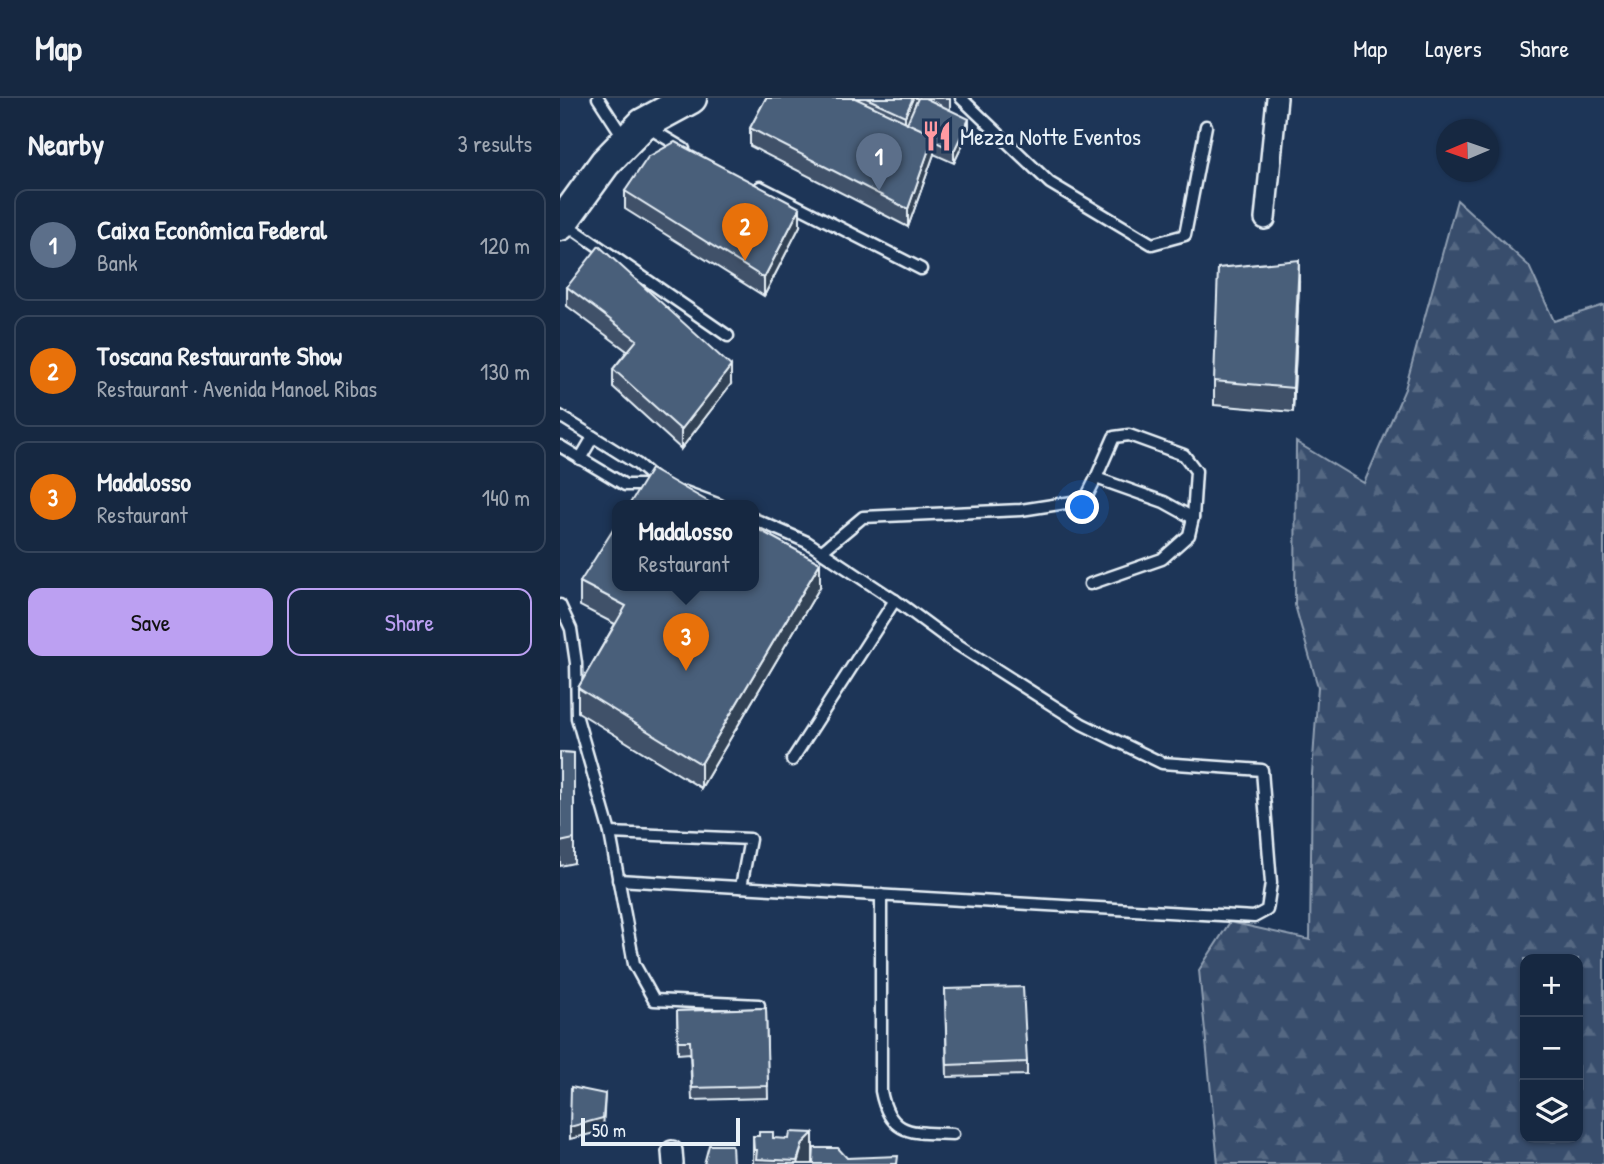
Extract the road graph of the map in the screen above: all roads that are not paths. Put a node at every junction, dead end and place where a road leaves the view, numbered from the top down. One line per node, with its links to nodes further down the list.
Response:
1 (598, 98): 6 (lane)
2 (961, 98): 5 (lane)
3 (1277, 98): 9 (street)
4 (677, 101): 6 (main road)
5 (1206, 126)
6 (634, 133): 7 (lane); 10 (main road)
7 (696, 155)
8 (755, 185): 11 (lane)
9 (1265, 219)
10 (561, 223): 12 (lane)
11 (921, 269)
12 (728, 336)
13 (560, 416): 14 (lane)
14 (593, 437): 16 (lane); 17 (lane)
15 (560, 446): 16 (lane)
16 (580, 459): 19 (lane)
17 (637, 464): 19 (lane); 19 (lane)
18 (1096, 478): 22 (lane); 22 (lane); 24 (lane)
19 (625, 485)
20 (676, 489): 21 (lane)
21 (706, 500)
22 (1193, 518): 25 (lane)
23 (759, 521): 24 (lane)
24 (821, 552): 26 (lane)
25 (1090, 584)
26 (895, 600): 28 (lane); 32 (lane)
27 (560, 606): 29 (lane)
28 (792, 760)
29 (610, 833): 30 (lane); 31 (lane)
30 (618, 880): 31 (lane); 33 (lane)
31 (741, 887): 32 (lane)
32 (881, 895): 34 (lane)
33 (759, 1005)
34 (954, 1133)

